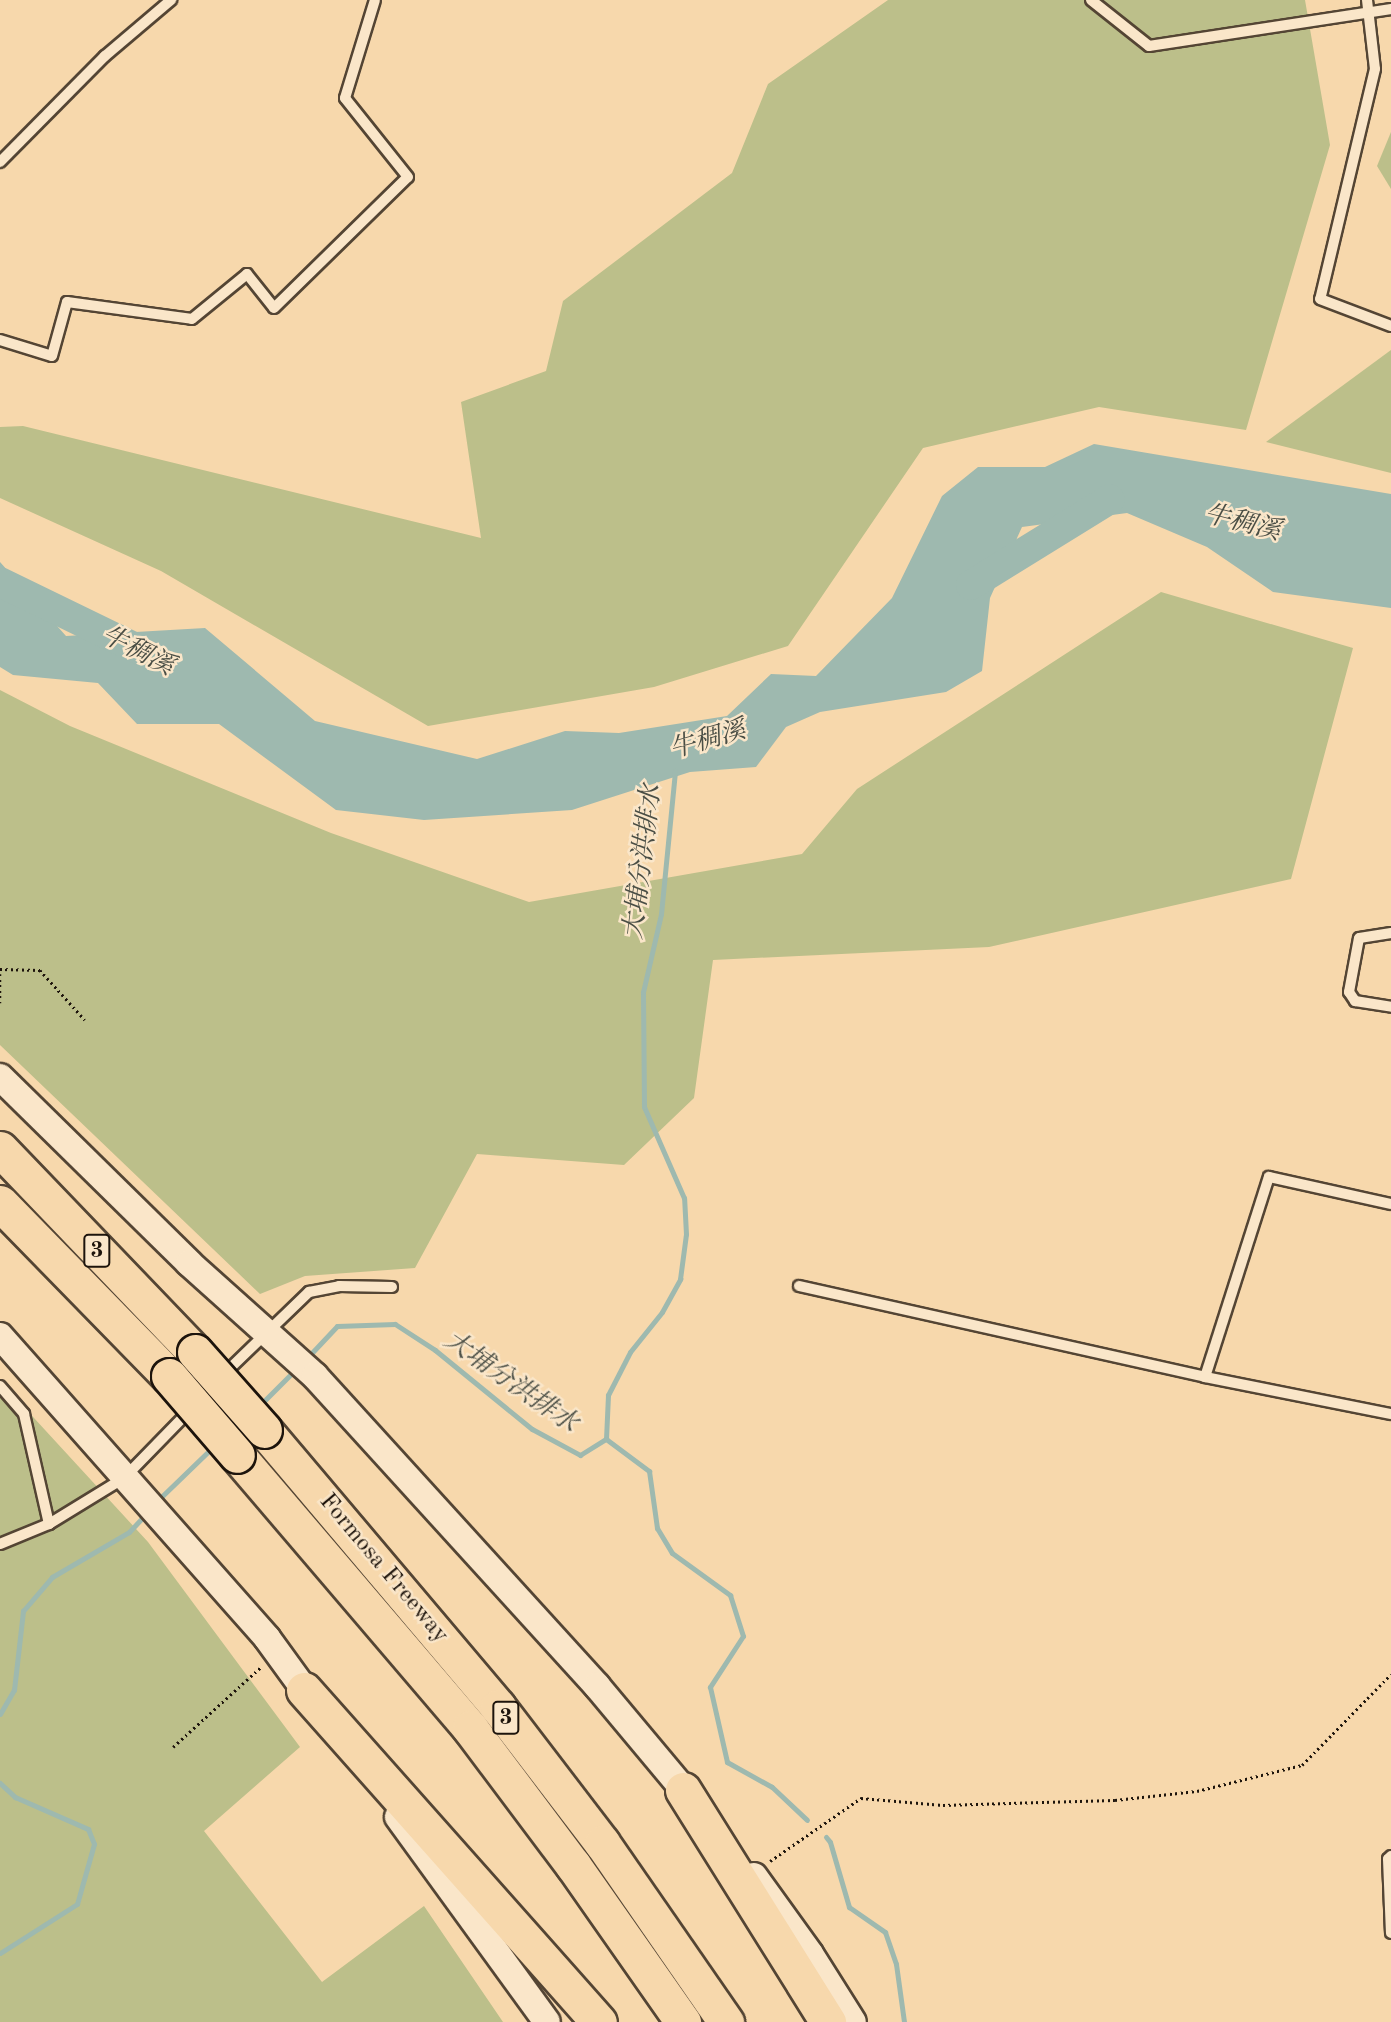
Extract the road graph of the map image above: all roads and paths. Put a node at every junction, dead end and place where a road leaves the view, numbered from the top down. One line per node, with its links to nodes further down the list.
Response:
1 (171, 0): 7 (lane)
2 (375, 0): 9 (lane)
3 (1091, 0): 6 (lane)
4 (1367, 0): 6 (lane)
5 (1391, 9): 6 (lane)
6 (1367, 14): 8 (lane)
7 (0, 162)
8 (1391, 326)
9 (0, 340)
10 (1391, 933): 14 (lane)
11 (0, 968): 15 (path)
12 (0, 974): 13 (path)
13 (0, 1003)
14 (1391, 1007)
15 (85, 1020)
16 (0, 1077): 22 (street)
17 (0, 1149): 43 (highway, Formosa Freeway / 3, bridge)
18 (0, 1203): 42 (highway, Formosa Freeway / 3, bridge)
19 (1391, 1204): 24 (lane)
20 (799, 1286): 24 (lane)
21 (392, 1287): 22 (lane)
22 (266, 1331): 26 (lane); 36 (street)
23 (0, 1336): 29 (street)
24 (1205, 1377): 28 (lane)
25 (0, 1386): 30 (lane)
26 (209, 1390)
27 (200, 1399): 29 (lane)
28 (1391, 1414)
29 (124, 1478): 30 (lane); 32 (street)
30 (49, 1524): 31 (lane)
31 (0, 1544)
32 (277, 1652): 34 (street); 35 (path)
33 (1391, 1674): 38 (path)
34 (304, 1690): 40 (street); 41 (highway)
35 (173, 1747)
36 (682, 1790): 38 (street); 44 (highway)
37 (1391, 1856): 39 (lane)
38 (753, 1873): 45 (street)
39 (1391, 1933)
40 (547, 2022)
41 (599, 2022)
42 (683, 2022)
43 (726, 2022)
44 (828, 2022)
45 (853, 2022)

